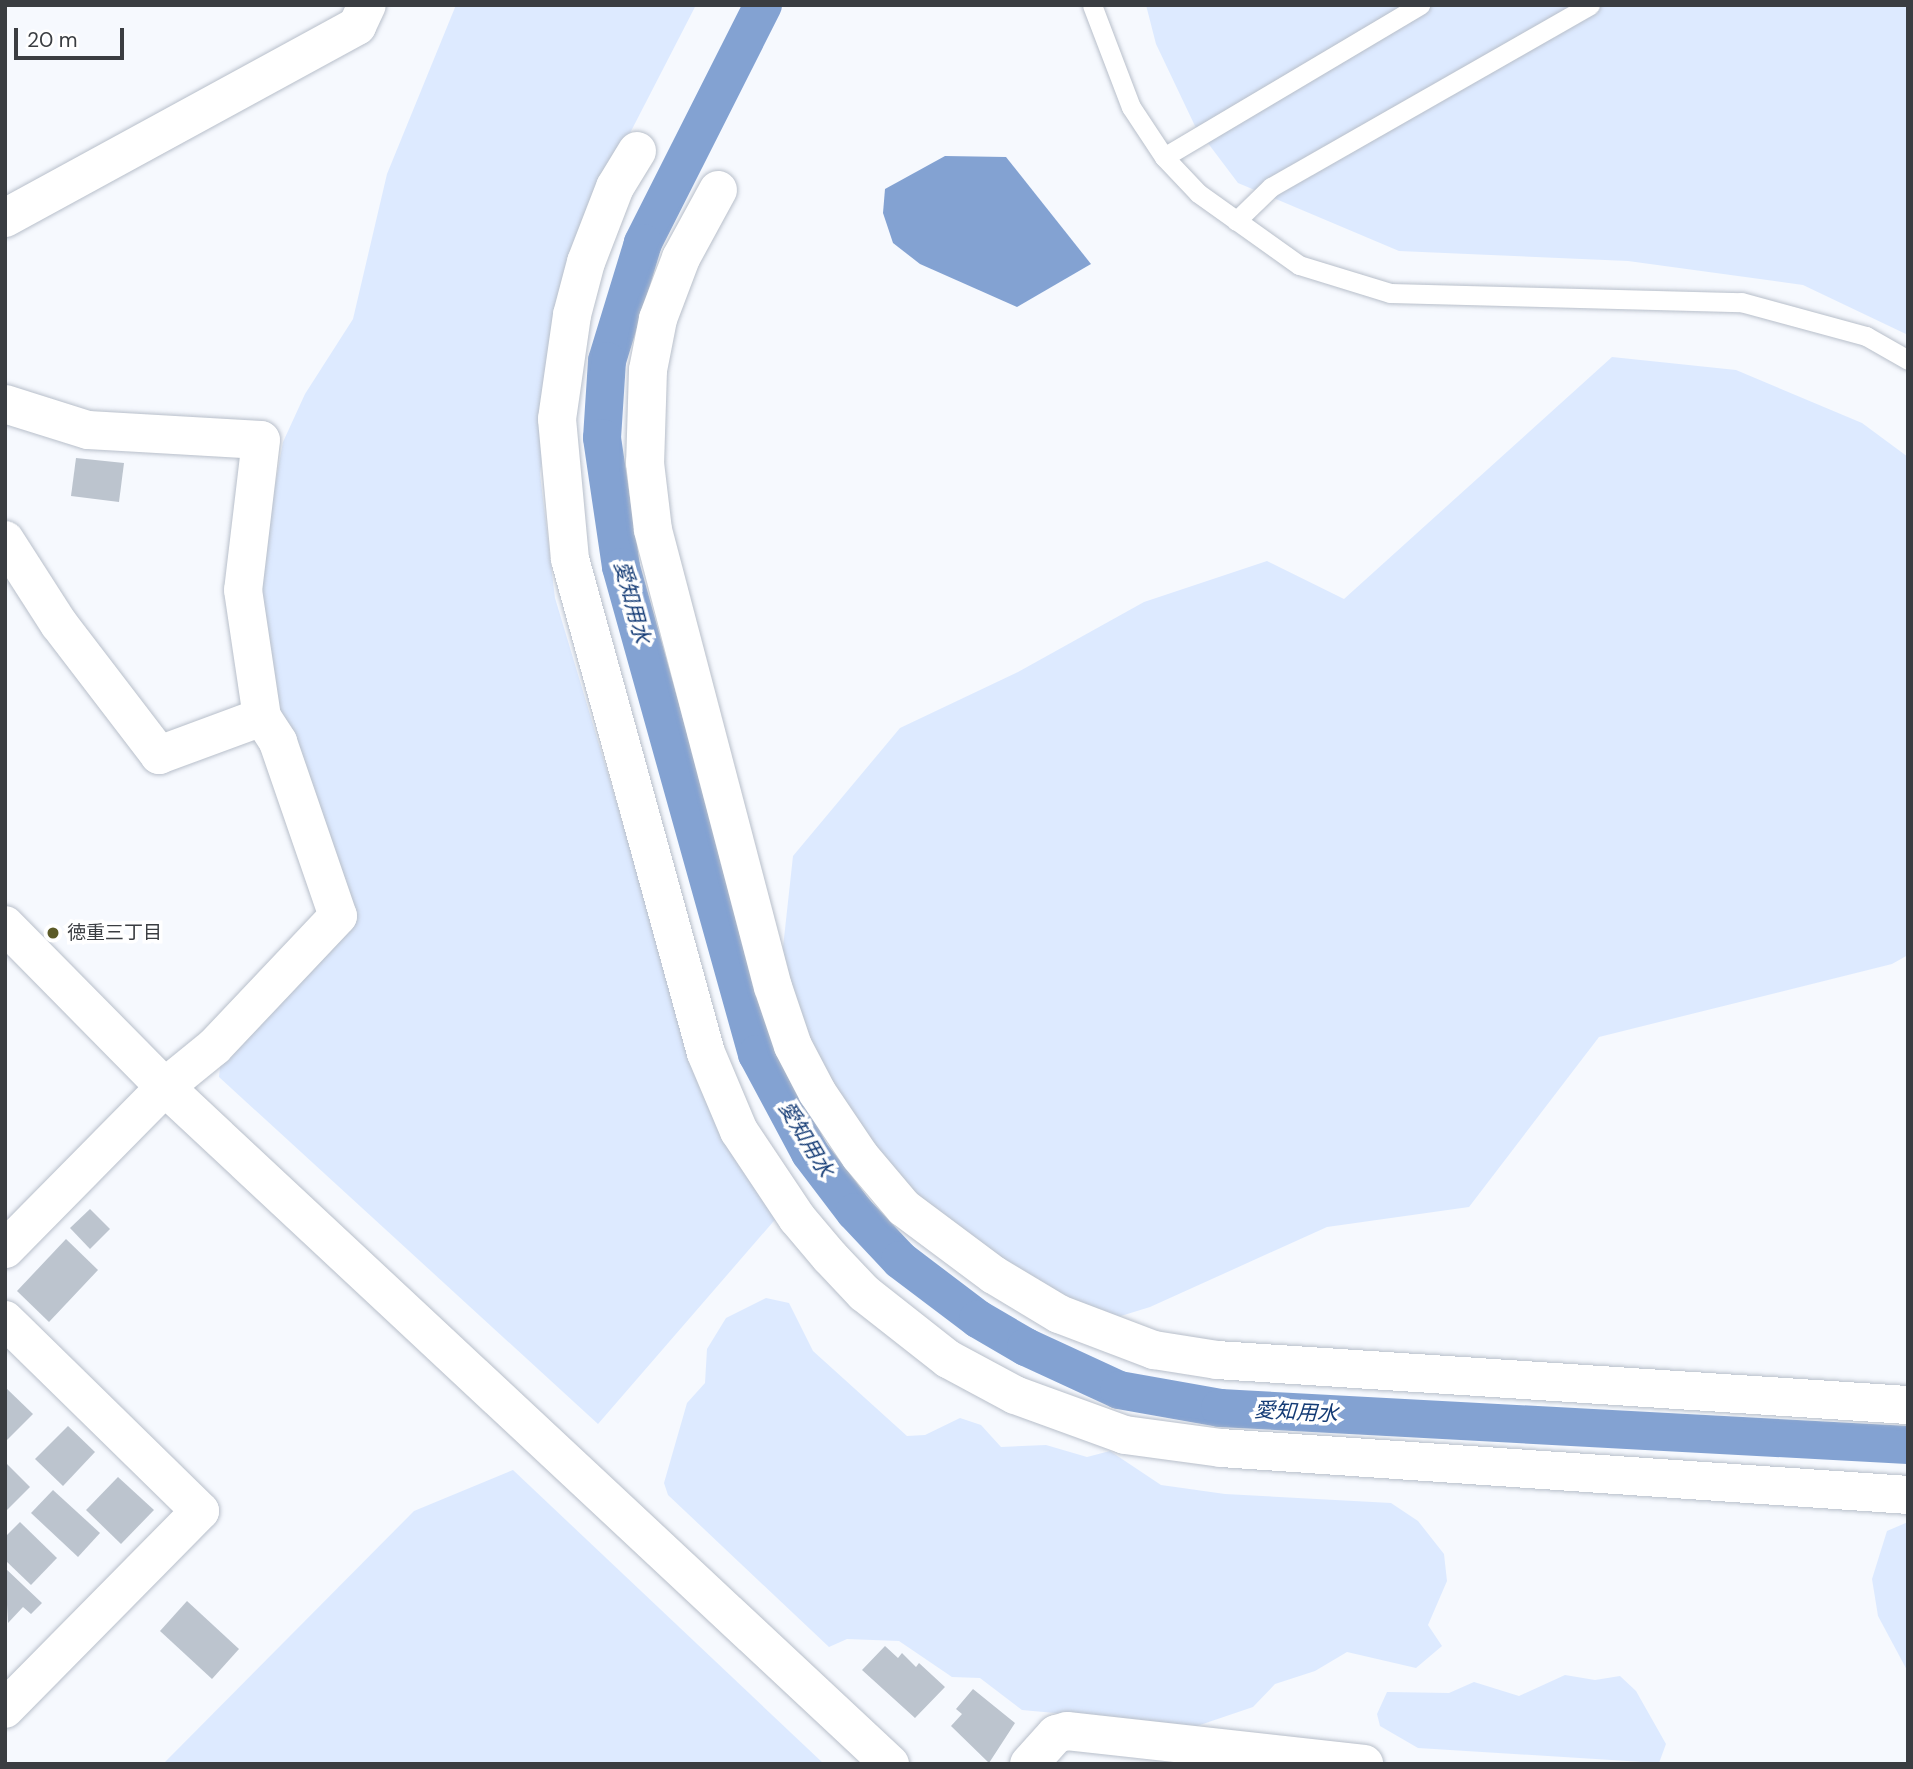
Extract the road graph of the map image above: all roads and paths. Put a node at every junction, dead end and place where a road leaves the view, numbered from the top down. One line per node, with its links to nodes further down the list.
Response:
1 (367, 5): 8 (street)
2 (1092, 5): 6 (lane)
3 (1420, 5): 6 (lane)
4 (1590, 5): 9 (lane)
5 (637, 151): 19 (street)
6 (1164, 157): 9 (lane)
7 (718, 190): 18 (street)
8 (5, 218)
9 (1236, 221): 10 (lane)
10 (1908, 360)
11 (5, 404): 13 (street)
12 (5, 540): 13 (street)
13 (262, 717): 15 (street)
14 (5, 925): 15 (street)
15 (165, 1087): 16 (street); 21 (street)
16 (5, 1249)
17 (5, 1320): 20 (street)
18 (1908, 1405)
19 (1908, 1495)
20 (5, 1709)
21 (890, 1764)
22 (1029, 1764): 23 (street)
23 (1364, 1764)

